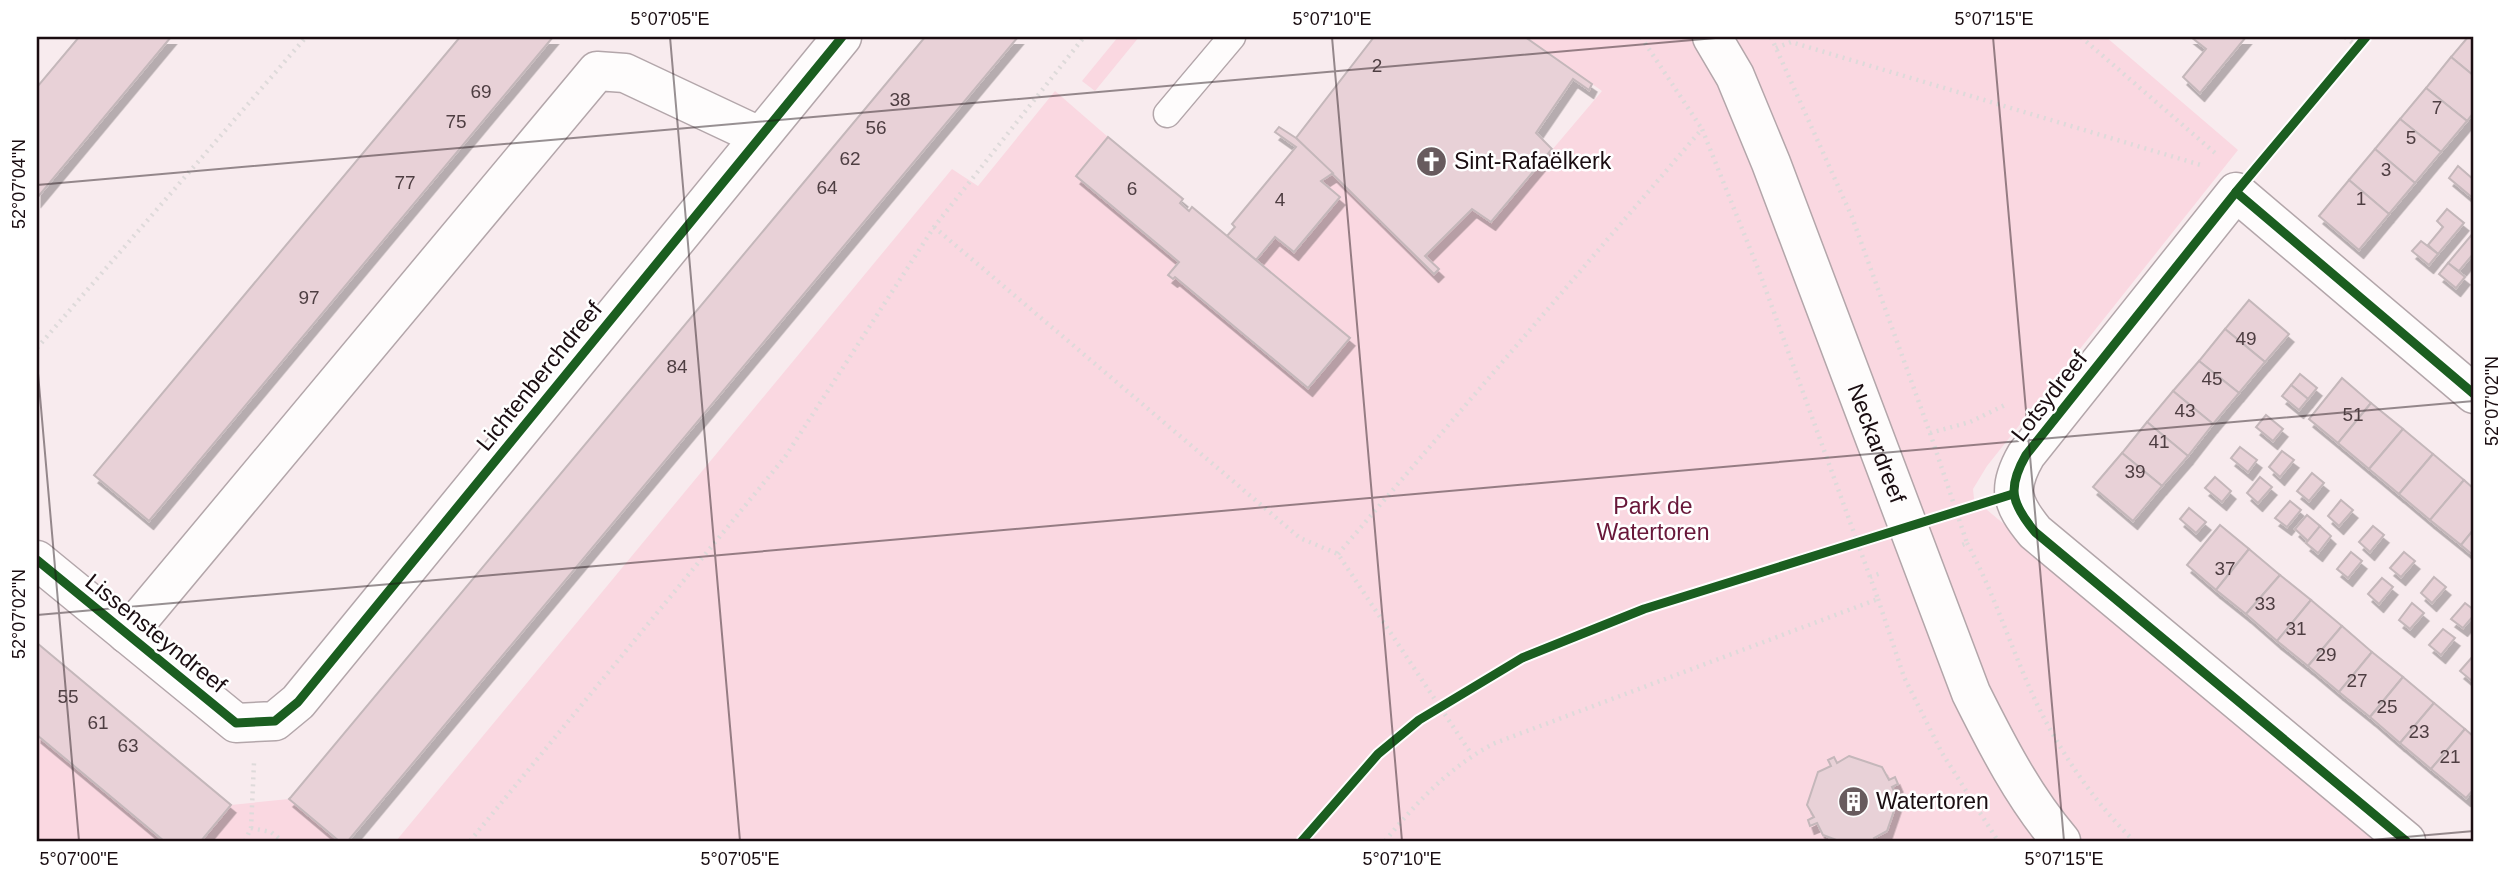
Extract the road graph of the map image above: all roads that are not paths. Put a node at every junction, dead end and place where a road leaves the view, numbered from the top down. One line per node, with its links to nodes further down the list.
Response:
1 (842, 37): 5 (street, Lichtenberchdreef)
2 (1232, 37): 4 (lane)
3 (1712, 37): 10 (street, Neckardreef)
4 (1167, 114)
5 (759, 136): 8 (street); 9 (street, Lichtenberchdreef)
6 (2474, 394): 11 (street, Lotsydreef)
7 (37, 560): 8 (street, Lissensteyndreef)
8 (127, 634): 9 (street, Lissensteyndreef)
9 (256, 724)
10 (2061, 841)
11 (2406, 841)

